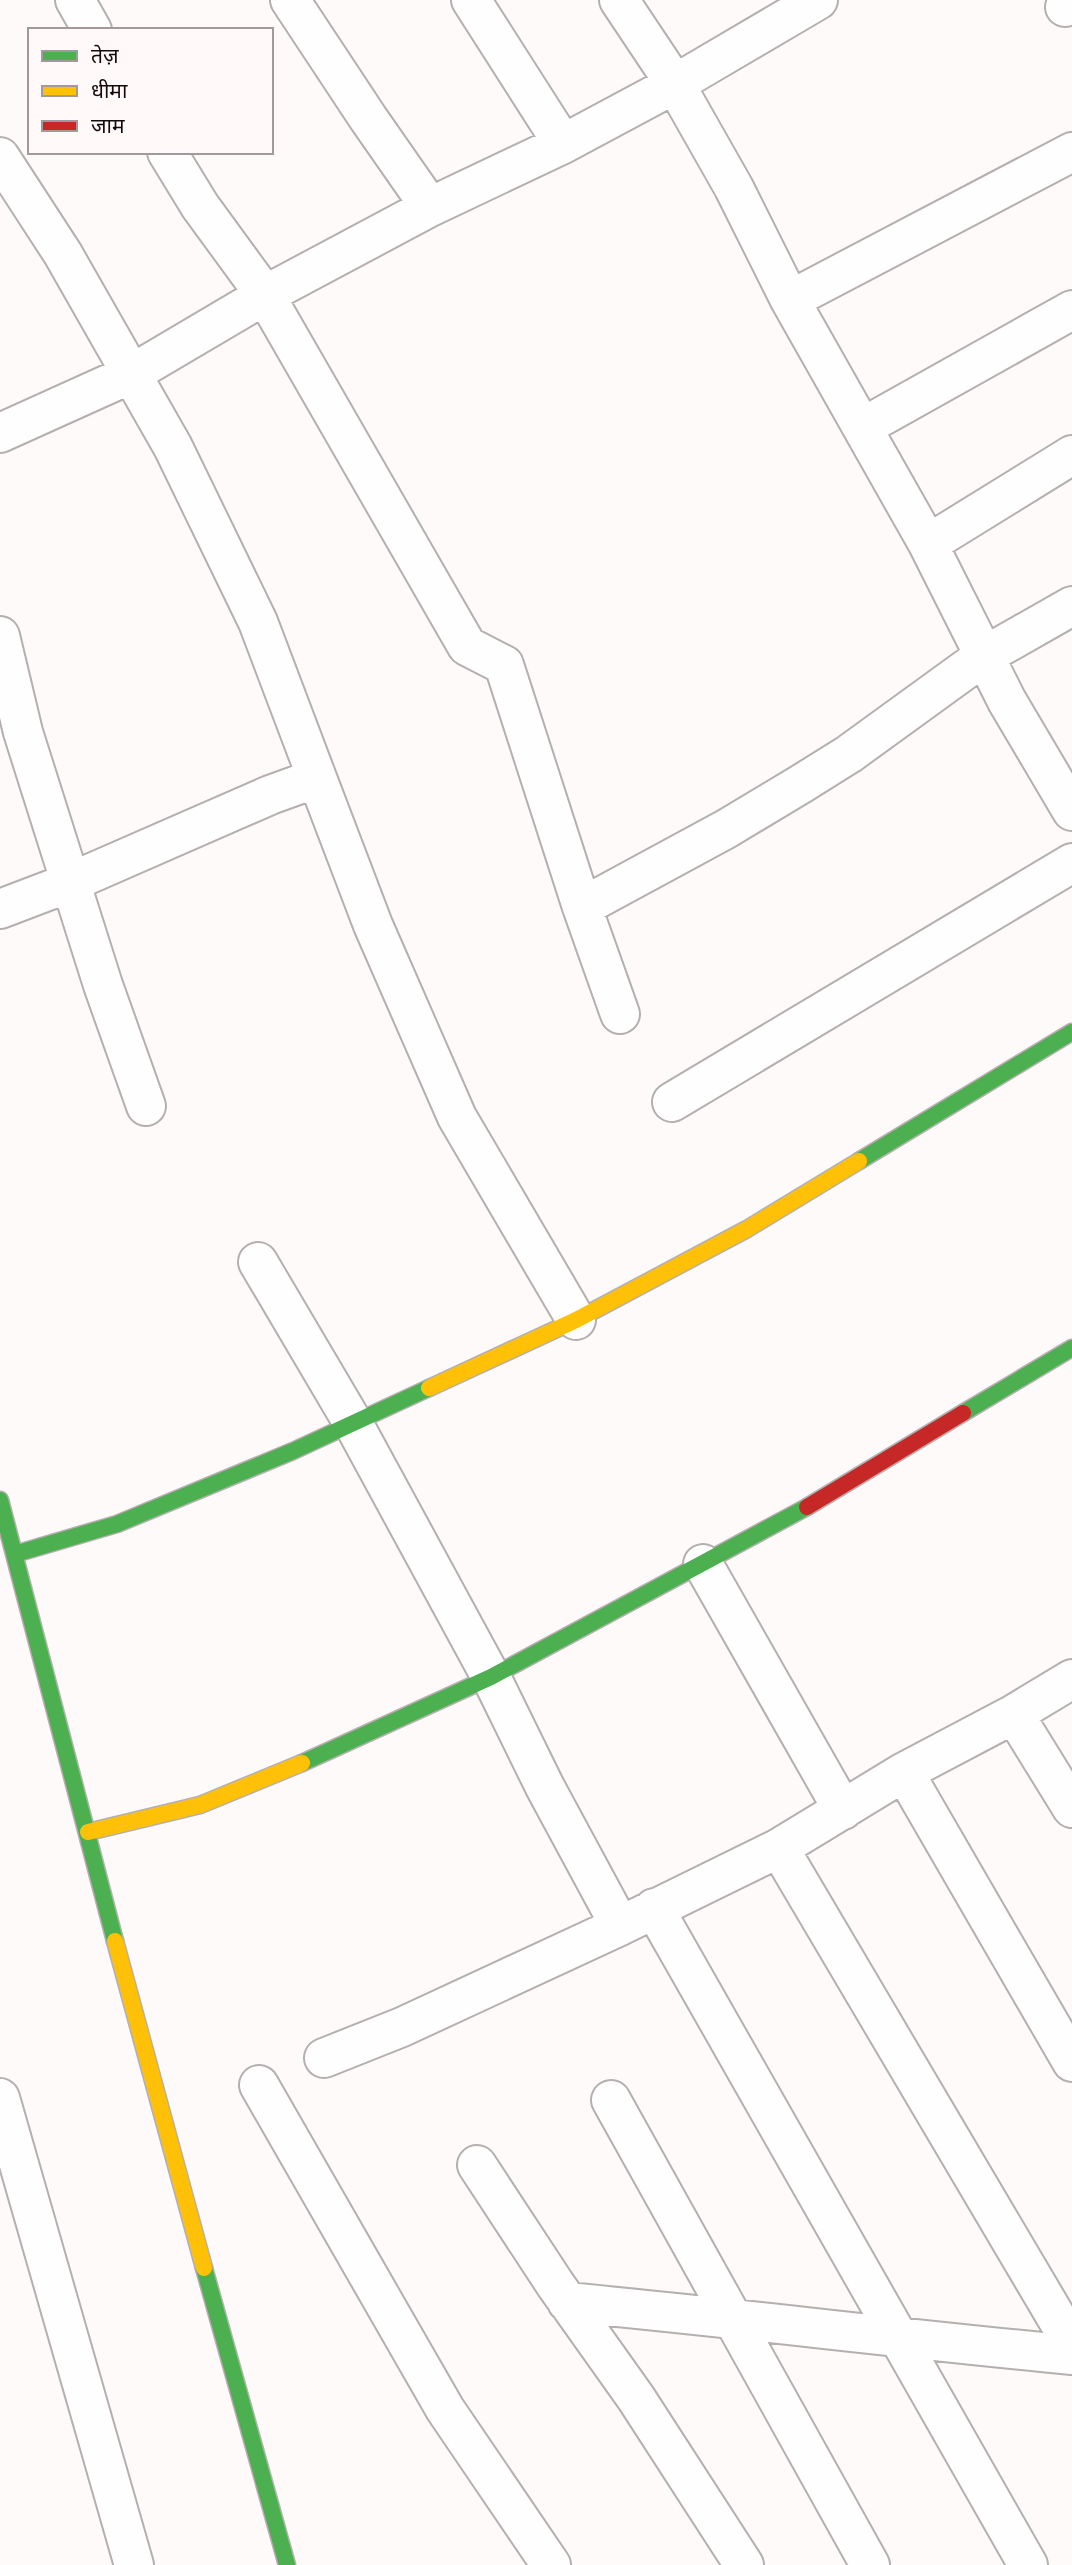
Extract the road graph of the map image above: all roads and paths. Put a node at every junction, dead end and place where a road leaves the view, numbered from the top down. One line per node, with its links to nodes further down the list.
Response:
1 (75, 0): 6 (street)
2 (290, 0): 12 (street)
3 (471, 0): 8 (street)
4 (620, 0): 7 (street)
5 (818, 0): 7 (street)
6 (91, 28)
7 (674, 84): 8 (street); 14 (street)
8 (564, 144): 12 (street)
9 (1072, 152): 14 (street)
10 (168, 154): 13 (street)
11 (0, 157): 16 (street)
12 (430, 207): 13 (street)
13 (265, 295): 16 (street); 28 (street)
14 (790, 300): 18 (street)
15 (1072, 310): 18 (street)
16 (133, 373): 17 (street); 24 (street)
17 (6, 421)
18 (863, 427): 20 (street)
19 (1072, 455): 20 (street)
20 (928, 544): 23 (street)
21 (1072, 606): 23 (street)
22 (0, 636): 27 (street)
23 (984, 656): 25 (street); 28 (street)
24 (317, 778): 27 (street); 35 (street)
25 (1072, 811)
26 (1072, 863): 32 (street)
27 (71, 882): 29 (street); 33 (street)
28 (582, 907): 30 (street)
29 (0, 909)
30 (620, 1014)
31 (1072, 1032): 35 (street)
32 (672, 1102)
33 (146, 1106)
34 (258, 1262): 37 (street)
35 (576, 1320): 37 (street)
36 (1072, 1348): 40 (street)
37 (353, 1423): 39 (street); 41 (street)
38 (0, 1500): 39 (street)
39 (15, 1554): 47 (street)
40 (703, 1564): 41 (street); 46 (street)
41 (491, 1678): 47 (street); 50 (street)
42 (1072, 1679): 43 (street)
43 (1014, 1714): 44 (street); 45 (street)
44 (904, 1772): 46 (street); 52 (street)
45 (1072, 1808)
46 (843, 1810): 48 (street)
47 (88, 1832): 63 (street)
48 (779, 1848): 49 (street); 60 (street)
49 (654, 1908): 50 (street); 59 (street)
50 (620, 1926): 51 (street)
51 (324, 2058)
52 (1072, 2062)
53 (260, 2085): 64 (street)
54 (0, 2098): 62 (street)
55 (611, 2099): 58 (street)
56 (477, 2165): 57 (street)
57 (568, 2302): 58 (street); 65 (street)
58 (733, 2318): 59 (street); 66 (street)
59 (899, 2339): 61 (street); 67 (street)
60 (1072, 2344)
61 (1072, 2355)
62 (134, 2565)
63 (287, 2565)
64 (551, 2565)
65 (744, 2565)
66 (870, 2565)
67 (1028, 2565)

